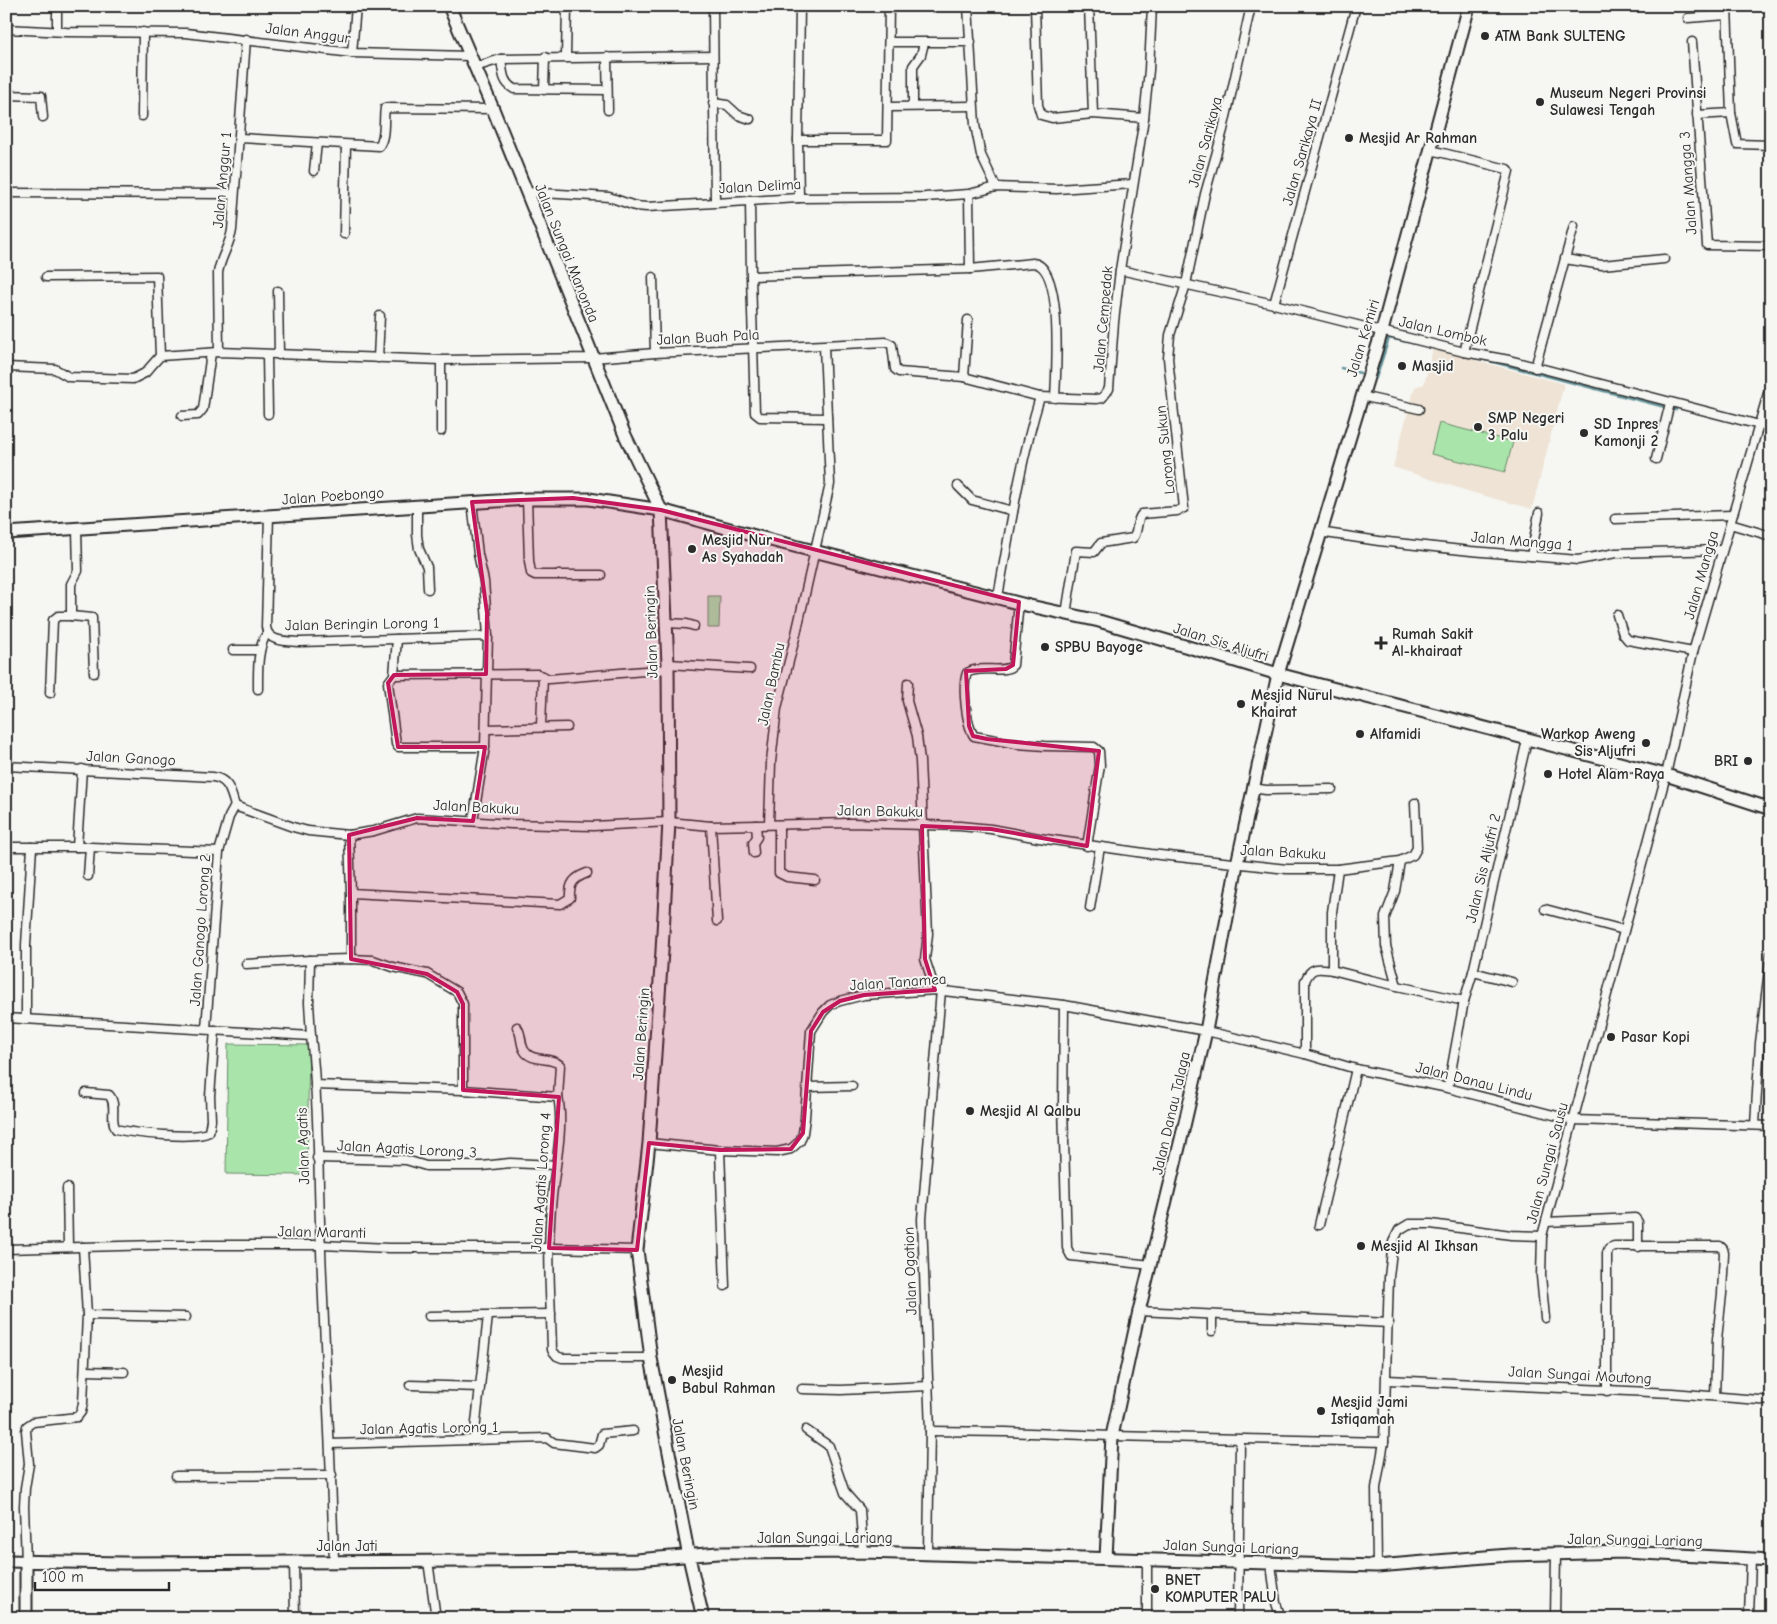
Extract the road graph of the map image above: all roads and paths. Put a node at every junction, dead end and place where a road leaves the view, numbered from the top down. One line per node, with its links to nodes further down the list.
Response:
1 (57, 6): 19 (street)
2 (356, 6): 26 (street)
3 (449, 6): 27 (street, Jalan Sungai Manonda)
4 (567, 6): 30 (street)
5 (713, 6): 28 (street)
6 (800, 6): 51 (street)
7 (889, 6): 22 (street)
8 (968, 6): 23 (street)
9 (1035, 6): 44 (street)
10 (1089, 6): 44 (street)
11 (1152, 6): 48 (street, Jalan Cempedak)
12 (1251, 6): 76 (street, Jalan Sarikaya)
13 (1356, 6): 78 (street, Jalan Sarikaya II)
14 (1727, 6): 16 (street)
15 (1466, 7): 55 (street, Jalan Kemiri)
16 (1727, 15): 17 (street); 43 (street)
17 (1688, 18)
18 (6, 29): 19 (street, Jalan Anggur)
19 (57, 31): 20 (street, Jalan Anggur)
20 (143, 32): 21 (street, Jalan Anggur); 46 (street)
21 (246, 39): 26 (street, Jalan Anggur); 50 (street, Jalan Anggur 1)
22 (889, 42): 25 (street); 40 (street)
23 (971, 42): 25 (street); 39 (street)
24 (1692, 42): 45 (street, Jalan Mangga 3)
25 (924, 43): 38 (street)
26 (352, 53): 27 (street, Jalan Anggur)
27 (469, 56): 33 (street, Jalan Sungai Manonda)
28 (713, 56): 31 (street); 37 (street)
29 (545, 57): 30 (street); 32 (street); 34 (street)
30 (566, 57): 31 (street)
31 (607, 57): 35 (street)
32 (501, 59): 33 (street); 34 (street)
33 (475, 67): 41 (street, Jalan Sungai Manonda)
34 (544, 90): 35 (street)
35 (607, 90): 42 (street)
36 (6, 95): 47 (street)
37 (713, 103): 49 (street); 65 (street)
38 (913, 106): 39 (street); 40 (street)
39 (973, 106): 58 (street)
40 (889, 107): 51 (street)
41 (493, 109): 53 (street); 59 (street, Jalan Sungai Manonda)
42 (608, 110)
43 (1731, 113): 45 (street, Jalan Mangga 3); 54 (street)
44 (1093, 114): 48 (street)
45 (1697, 115): 68 (street, Jalan Mangga 3)
46 (142, 116)
47 (43, 117)
48 (1144, 118): 57 (street, Jalan Cempedak)
49 (750, 119)
50 (240, 138): 52 (street); 61 (street, Jalan Anggur 1)
51 (798, 140): 63 (street)
52 (317, 142): 53 (street); 56 (street)
53 (346, 145): 67 (street)
54 (1771, 145)
55 (1431, 150): 81 (street, Jalan Kemiri); 85 (street)
56 (314, 171)
57 (1133, 184): 58 (street, Jalan Delima); 72 (street, Jalan Cempedak)
58 (996, 187): 62 (street, Jalan Delima)
59 (526, 192): 65 (street, Jalan Delima); 92 (street, Jalan Sungai Manonda)
60 (6, 193): 61 (street)
61 (234, 194): 84 (street, Jalan Anggur 1)
62 (969, 194): 63 (street, Jalan Delima); 71 (street)
63 (799, 198): 64 (street, Jalan Delima)
64 (750, 200): 65 (street, Jalan Delima); 73 (street)
65 (715, 202)
66 (1574, 226): 69 (street)
67 (344, 234)
68 (1771, 246)
69 (1565, 259): 70 (street); 95 (street)
70 (1664, 259)
71 (970, 269): 73 (street); 100 (street)
72 (1120, 270): 76 (street, Jalan Lombok); 100 (street, Jalan Cempedak)
73 (752, 276): 83 (street)
74 (46, 277): 90 (street)
75 (653, 277): 87 (street)
76 (1186, 284): 78 (street, Jalan Lombok); 132 (street, Lorong Sukun)
77 (278, 291): 89 (street)
78 (1274, 304): 81 (street, Jalan Lombok)
79 (380, 316): 91 (street)
80 (968, 320): 96 (street)
81 (1382, 331): 85 (street, Jalan Lombok); 98 (street, Jalan Kemiri)
82 (824, 346): 83 (street, Jalan Buah Pala); 96 (street, Jalan Buah Pala); 105 (street)
83 (752, 348): 87 (street, Jalan Buah Pala); 105 (street)
84 (220, 352): 86 (street, Jalan Buah Pala); 88 (street, Jalan Buah Pala)
85 (1464, 352): 95 (street, Jalan Lombok)
86 (211, 353): 90 (street, Jalan Buah Pala); 104 (street)
87 (655, 353): 92 (street, Jalan Buah Pala)
88 (267, 354): 89 (street, Jalan Buah Pala); 103 (street)
89 (279, 355): 91 (street, Jalan Buah Pala)
90 (160, 356): 94 (street)
91 (378, 358): 93 (street, Jalan Buah Pala)
92 (593, 358): 93 (street, Jalan Buah Pala); 114 (street, Jalan Sungai Manonda)
93 (441, 360): 108 (street)
94 (6, 367)
95 (1535, 368): 101 (street, Jalan Lombok)
96 (964, 377): 99 (street, Jalan Buah Pala)
97 (1771, 383): 106 (street, Jalan Mangga)
98 (1361, 396): 102 (street); 122 (street, Jalan Kemiri)
99 (1040, 397): 100 (street, Jalan Cempedak); 115 (street)
100 (1055, 398)
101 (1670, 403): 106 (street, Jalan Lombok); 109 (street)
102 (1419, 409)
103 (268, 414)
104 (182, 416)
105 (827, 418): 126 (street, Jalan Bambu)
106 (1759, 425): 107 (street, Jalan Lombok); 118 (street, Jalan Mangga)
107 (1771, 428)
108 (441, 431)
109 (1656, 459)
110 (958, 486): 115 (street)
111 (527, 499): 112 (street, Jalan Poebongo); 114 (street, Jalan Poebongo); 128 (street)
112 (472, 502): 113 (street, Jalan Poebongo); 138 (street)
113 (417, 506): 117 (street, Jalan Poebongo); 129 (street)
114 (661, 510): 126 (street, Jalan Sis Aljufri); 135 (street, Jalan Beringin)
115 (1013, 511): 130 (street)
116 (1539, 513): 127 (street)
117 (269, 515): 121 (street, Jalan Poebongo); 137 (street, Jalan Beringin Lorong 1)
118 (1732, 515): 119 (street); 120 (street, Jalan Mangga)
119 (1615, 519)
120 (1730, 524): 124 (street); 125 (street, Jalan Mangga)
121 (77, 529): 123 (street, Jalan Poebongo); 134 (street)
122 (1320, 532): 127 (street, Jalan Mangga 1); 147 (street, Jalan Kemiri)
123 (6, 533)
124 (1771, 536)
125 (1722, 550): 127 (street, Jalan Mangga 1); 142 (street, Jalan Mangga)
126 (814, 551): 130 (street, Jalan Sis Aljufri); 168 (street, Jalan Bambu)
127 (1531, 556)
128 (601, 575)
129 (428, 589)
130 (998, 597): 131 (street, Jalan Sis Aljufri)
131 (1019, 602): 132 (street, Jalan Sis Aljufri); 175 (street)
132 (1066, 614): 147 (street, Jalan Sis Aljufri)
133 (1617, 615): 142 (street)
134 (71, 616): 145 (street); 152 (street)
135 (666, 623): 136 (street); 143 (street, Jalan Beringin)
136 (694, 626)
137 (267, 633): 139 (street, Jalan Beringin Lorong 1); 141 (street)
138 (488, 636): 139 (street, Jalan Beringin Lorong 1); 146 (street)
139 (397, 639): 148 (street)
140 (233, 650): 141 (street)
141 (260, 650): 151 (street)
142 (1694, 652): 160 (street, Jalan Mangga)
143 (668, 667): 144 (street); 149 (street); 167 (street, Jalan Beringin)
144 (750, 669)
145 (94, 673)
146 (486, 674): 148 (street); 149 (street); 155 (street)
147 (1278, 674): 156 (street, Jalan Sis Aljufri); 161 (street, Jalan Danau Talaga)
148 (394, 675): 157 (street)
149 (543, 676): 153 (street)
150 (908, 682): 172 (street)
151 (258, 689)
152 (50, 693)
153 (541, 726): 154 (street); 155 (street)
154 (567, 727)
155 (486, 729): 157 (street)
156 (1527, 740): 160 (street, Jalan Sis Aljufri); 198 (street, Jalan Sis Aljufri 2)
157 (484, 747): 166 (street)
158 (6, 766): 159 (street, Jalan Ganogo)
159 (82, 769): 164 (street, Jalan Ganogo); 177 (street)
160 (1666, 776): 165 (street, Jalan Sis Aljufri); 192 (street, Jalan Sungai Sausu)
161 (1252, 788): 162 (street); 183 (street, Jalan Danau Talaga)
162 (1332, 789)
163 (1415, 803): 182 (street)
164 (235, 806): 173 (street, Jalan Bakuku); 180 (street, Jalan Ganogo Lorong 2)
165 (1771, 809)
166 (473, 821): 167 (street, Jalan Bakuku); 173 (street, Jalan Bakuku)
167 (669, 822): 171 (street, Jalan Bakuku); 223 (street, Jalan Beringin)
168 (768, 824): 169 (street, Jalan Bakuku); 170 (street, Jalan Bakuku)
169 (756, 825): 171 (street, Jalan Bakuku); 181 (street)
170 (779, 825): 172 (street, Jalan Bakuku); 187 (street)
171 (711, 826): 191 (street)
172 (922, 826): 175 (street, Jalan Bakuku); 201 (street)
173 (349, 835): 188 (street)
174 (6, 846): 176 (street)
175 (1087, 846): 179 (street, Jalan Bakuku)
176 (32, 847): 177 (street); 205 (street)
177 (77, 847): 178 (street)
178 (90, 847): 180 (street); 186 (street)
179 (1100, 847): 183 (street, Jalan Bakuku); 189 (street)
180 (219, 852): 207 (street, Jalan Ganogo Lorong 2)
181 (754, 852)
182 (1400, 861): 184 (street, Jalan Bakuku); 200 (street)
183 (1237, 864): 184 (street, Jalan Bakuku); 209 (street, Jalan Danau Talaga)
184 (1338, 869): 197 (street)
185 (587, 873): 188 (street)
186 (88, 876)
187 (815, 880)
188 (351, 893): 194 (street)
189 (1090, 908)
190 (1544, 909): 192 (street)
191 (717, 921)
192 (1624, 930): 220 (street, Jalan Sungai Sausu)
193 (1771, 954): 221 (street)
194 (351, 958): 195 (street); 217 (street)
195 (310, 960): 196 (street); 210 (street, Jalan Agatis)
196 (246, 964)
197 (1332, 970): 200 (street); 211 (street)
198 (1473, 972): 199 (street); 202 (street, Jalan Sis Aljufri 2)
199 (1512, 982)
200 (1396, 986): 202 (street)
201 (938, 990): 203 (street, Jalan Tanamea); 215 (street, Jalan Tanamea); 255 (street, Jalan Ogotion)
202 (1464, 1001): 216 (street, Jalan Sis Aljufri 2)
203 (1064, 1005): 209 (street, Jalan Tanamea); 238 (street)
204 (6, 1018): 205 (street)
205 (26, 1020): 207 (street)
206 (517, 1027): 219 (street)
207 (206, 1029): 208 (street)
208 (215, 1030): 210 (street); 218 (street)
209 (1206, 1031): 211 (street, Jalan Danau Lindu); 238 (street, Jalan Danau Talaga)
210 (311, 1036): 213 (street, Jalan Agatis)
211 (1305, 1054): 212 (street, Jalan Danau Lindu)
212 (1356, 1069): 216 (street, Jalan Danau Lindu); 229 (street)
213 (315, 1085): 217 (street, Jalan Agatis Lorong 4); 225 (street, Jalan Agatis)
214 (852, 1086): 215 (street)
215 (808, 1087): 224 (street, Jalan Tanamea)
216 (1448, 1088): 220 (street, Jalan Danau Lindu)
217 (463, 1090): 219 (street, Jalan Agatis Lorong 4)
218 (86, 1093)
219 (558, 1097): 226 (street, Jalan Agatis Lorong 4)
220 (1573, 1120): 221 (street, Jalan Danau Lindu); 228 (street, Jalan Sungai Sausu)
221 (1755, 1125): 222 (street, Jalan Danau Lindu)
222 (1771, 1126)
223 (648, 1143): 224 (street, Jalan Tanamea); 237 (street, Jalan Beringin)
224 (720, 1150): 239 (street)
225 (318, 1158): 226 (street, Jalan Agatis Lorong 3); 231 (street, Jalan Agatis)
226 (555, 1165): 235 (street, Jalan Agatis Lorong 4)
227 (67, 1188): 232 (street)
228 (1546, 1222): 230 (street, Jalan Sungai Sausu); 234 (street)
229 (1319, 1226)
230 (1542, 1236): 247 (street); 248 (street, Jalan Sungai Sausu)
231 (321, 1245): 233 (street, Jalan Maranti); 235 (street, Jalan Maranti); 268 (street, Jalan Agatis)
232 (68, 1247): 233 (street, Jalan Maranti); 236 (street, Jalan Maranti)
233 (83, 1247): 241 (street)
234 (1638, 1247): 258 (street); 259 (street)
235 (549, 1248): 237 (street, Jalan Maranti); 242 (street, Jalan Agatis Lorong 4)
236 (6, 1249)
237 (637, 1250): 250 (street, Jalan Beringin)
238 (1151, 1265): 240 (street, Jalan Danau Talaga)
239 (725, 1286)
240 (1139, 1311): 245 (street); 264 (street, Jalan Danau Talaga)
241 (86, 1314): 246 (street); 251 (street)
242 (551, 1314): 244 (street); 250 (street, Jalan Agatis Lorong 4)
243 (429, 1316): 244 (street)
244 (488, 1316): 256 (street)
245 (1212, 1316): 248 (street); 249 (street)
246 (186, 1317)
247 (1545, 1318)
248 (1389, 1323): 253 (street, Jalan Sungai Sausu)
249 (1212, 1331)
250 (651, 1358): 274 (street, Jalan Beringin)
251 (85, 1371): 252 (street); 282 (street)
252 (124, 1372)
253 (1387, 1380): 258 (street, Jalan Sungai Moutong); 267 (street, Jalan Sungai Sausu)
254 (410, 1385): 256 (street)
255 (928, 1386): 257 (street); 263 (street, Jalan Ogotion)
256 (480, 1387): 265 (street)
257 (802, 1389)
258 (1607, 1390): 259 (street, Jalan Sungai Moutong)
259 (1715, 1396): 260 (street, Jalan Sungai Moutong)
260 (1771, 1401)
261 (806, 1430): 271 (street)
262 (633, 1431): 265 (street, Jalan Agatis Lorong 1)
263 (930, 1431): 264 (street); 272 (street, Jalan Ogotion)
264 (1112, 1436): 266 (street); 275 (street, Jalan Danau Talaga)
265 (474, 1440): 268 (street, Jalan Agatis Lorong 1)
266 (1240, 1440): 267 (street); 284 (street)
267 (1384, 1442): 286 (street, Jalan Sungai Sausu)
268 (330, 1444): 269 (street, Jalan Agatis)
269 (332, 1475): 270 (street); 280 (street, Jalan Agatis)
270 (176, 1476)
271 (863, 1552): 272 (street, Jalan Sungai Lariang); 274 (street, Jalan Sungai Lariang)
272 (928, 1553): 275 (street, Jalan Sungai Lariang)
273 (1556, 1553): 277 (street, Jalan Sungai Lariang); 286 (street, Jalan Sungai Lariang); 294 (street)
274 (689, 1557): 281 (street, Jalan Jati); 290 (street, Jalan Beringin)
275 (1106, 1558): 276 (street, Jalan Sungai Lariang)
276 (1147, 1559): 284 (street, Jalan Sungai Lariang); 291 (street)
277 (1751, 1559): 278 (street, Jalan Sungai Lariang); 295 (street)
278 (1771, 1560)
279 (6, 1561): 282 (street, Jalan Jati)
280 (334, 1561): 281 (street, Jalan Jati); 283 (street, Jalan Jati)
281 (428, 1561): 289 (street)
282 (26, 1562): 283 (street, Jalan Jati); 287 (street)
283 (294, 1562): 288 (street)
284 (1239, 1562): 285 (street, Jalan Sungai Lariang); 292 (street)
285 (1271, 1564): 286 (street, Jalan Sungai Lariang); 293 (street)
286 (1376, 1566)
287 (26, 1618)
288 (294, 1618)
289 (436, 1618)
290 (703, 1618)
291 (1147, 1618)
292 (1238, 1618)
293 (1281, 1618)
294 (1554, 1618)
295 (1747, 1618)

